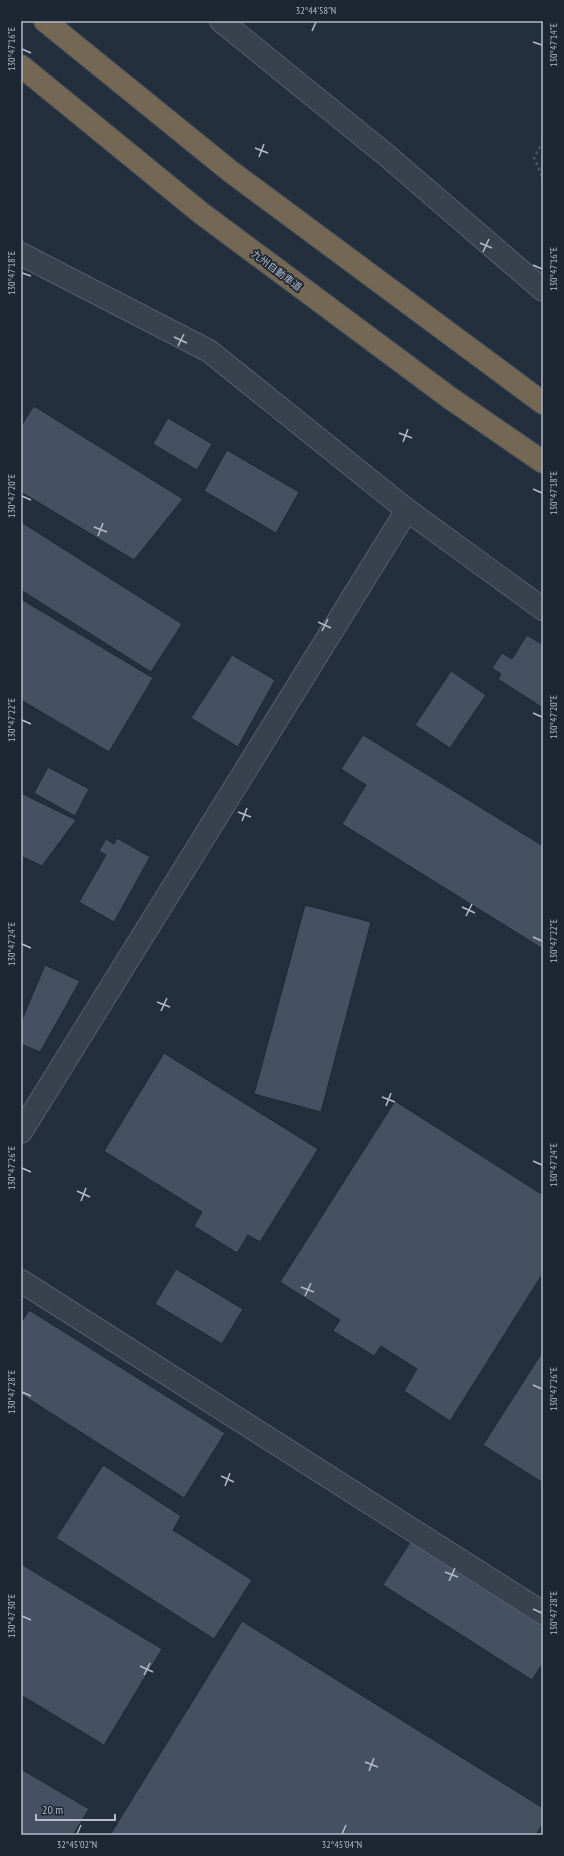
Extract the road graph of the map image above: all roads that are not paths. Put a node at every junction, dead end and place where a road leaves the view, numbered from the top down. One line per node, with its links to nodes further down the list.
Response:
1 (45, 21): 6 (highway)
2 (221, 21): 5 (street)
3 (21, 66): 7 (highway, 九州自動車道)
4 (21, 254): 8 (street)
5 (543, 290)
6 (543, 403)
7 (543, 462)
8 (407, 510): 9 (street); 10 (street)
9 (543, 609)
10 (21, 1132)
11 (21, 1281): 12 (street)
12 (543, 1613)

